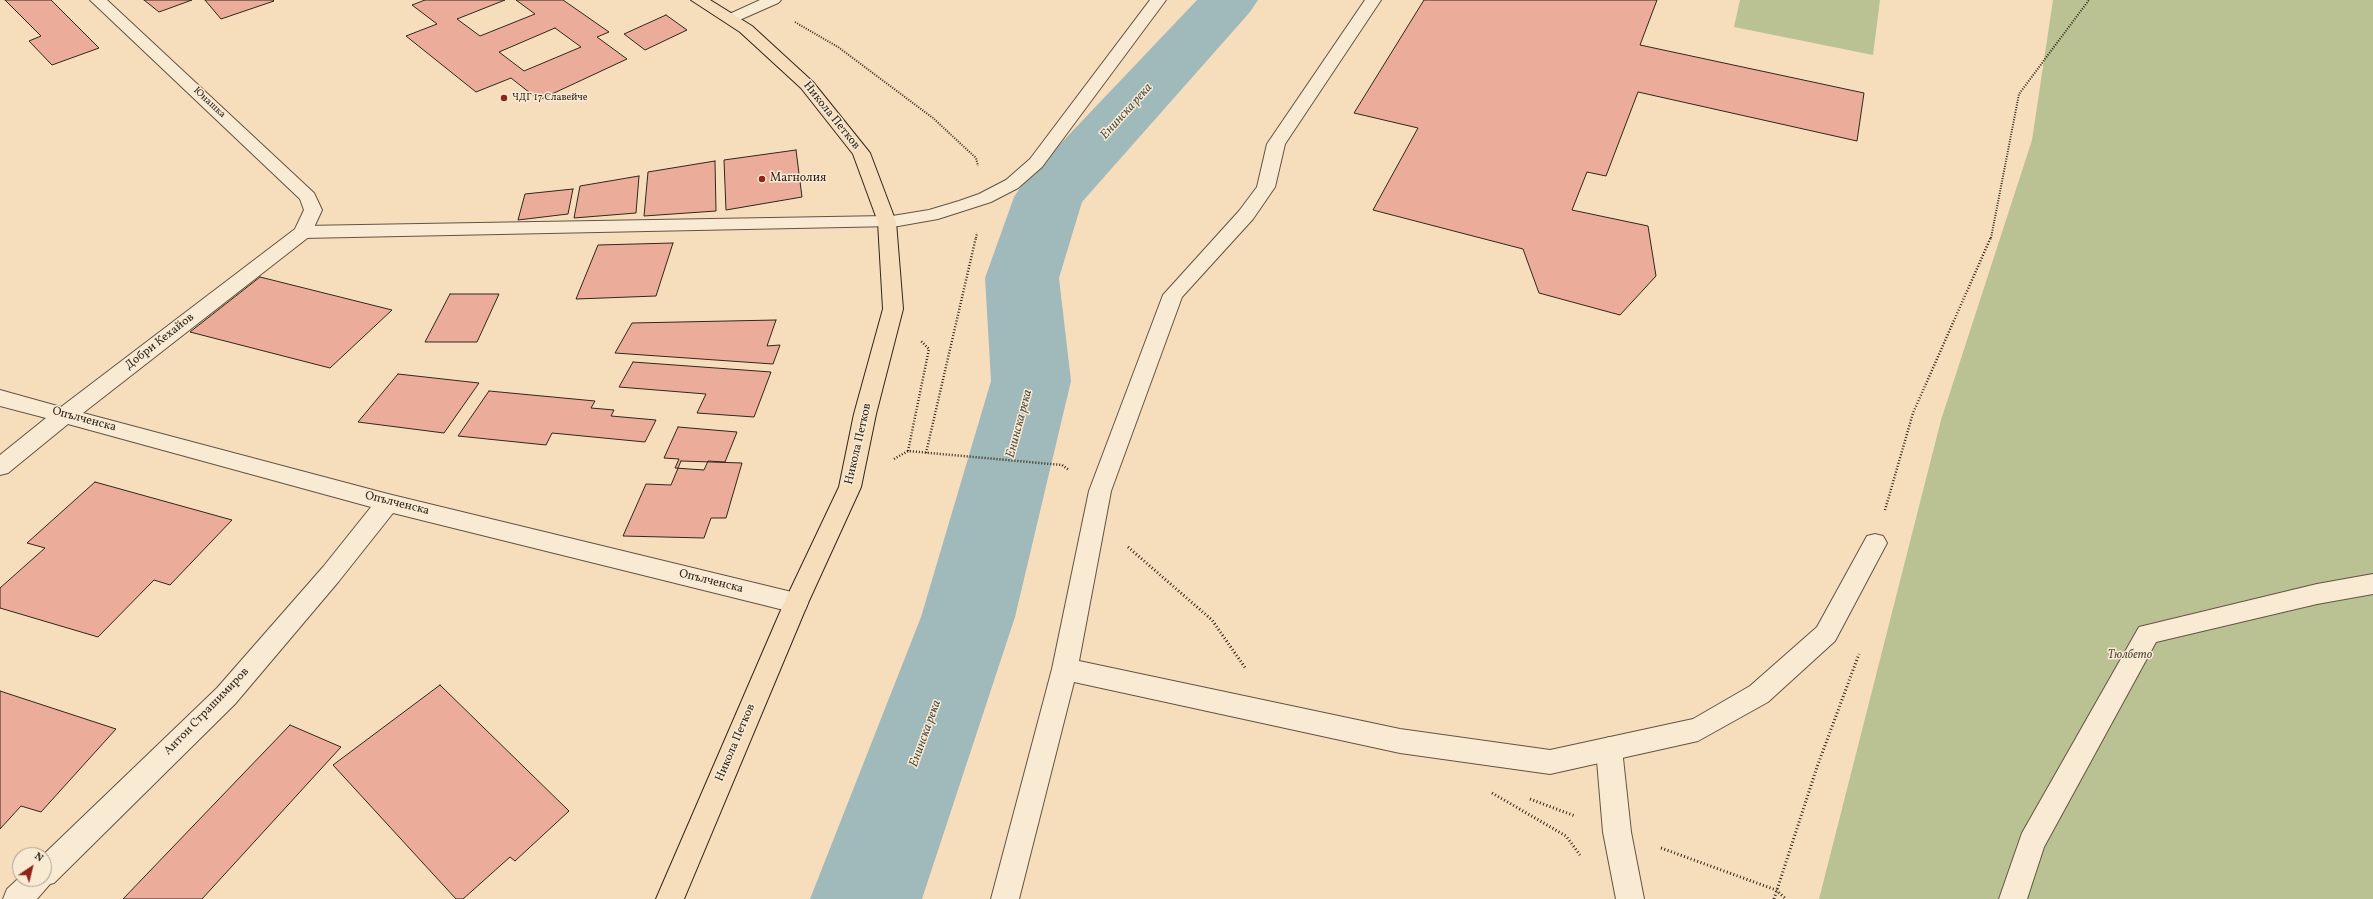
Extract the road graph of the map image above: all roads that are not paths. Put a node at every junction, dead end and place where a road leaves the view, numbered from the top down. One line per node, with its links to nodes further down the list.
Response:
1 (98, 0): 7 (street, Юнашка)
2 (698, 0): 6 (main road, Никола Петков)
3 (773, 0): 6 (street)
4 (1158, 0): 8 (street)
5 (1374, 0): 17 (street)
6 (738, 24): 8 (main road, Никола Петков)
7 (313, 210): 9 (street, Добри Кехайов)
8 (887, 222): 9 (street); 16 (main road, Никола Петков)
9 (303, 232): 11 (street, Добри Кехайов)
10 (0, 398): 11 (street, Опълченска)
11 (65, 415): 12 (street, Добри Кехайов); 13 (street, Опълченска)
12 (0, 467)
13 (388, 503): 16 (street, Опълченска); 19 (street, Антон Страшимиров)
14 (1875, 543): 18 (street)
15 (2373, 584): 25 (street)
16 (796, 603): 22 (main road, Никола Петков)
17 (1065, 669): 18 (street); 23 (street)
18 (1609, 749): 24 (street)
19 (52, 865)
20 (30, 887): 21 (street)
21 (17, 899)
22 (670, 899)
23 (1005, 899)
24 (1630, 899)
25 (2013, 899)

